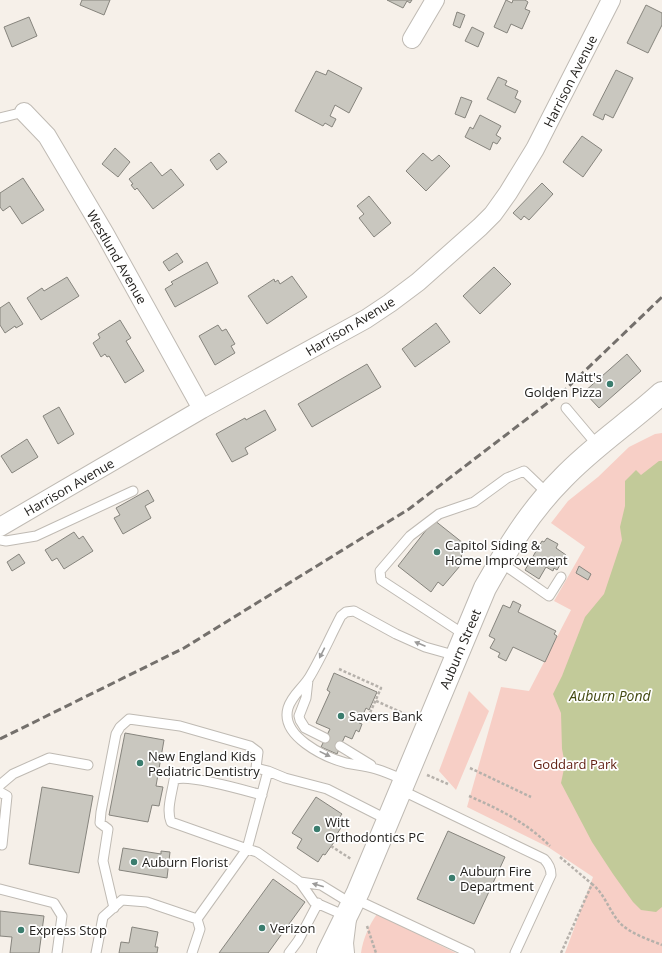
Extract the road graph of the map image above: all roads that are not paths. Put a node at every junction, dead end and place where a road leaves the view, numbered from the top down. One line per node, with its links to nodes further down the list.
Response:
1 (435, 0): 3 (street)
2 (611, 0): 8 (street, Harrison Avenue)
3 (412, 39)
4 (24, 112): 5 (lane); 8 (street, Westlund Avenue)
5 (0, 118)
6 (662, 395): 9 (street, Auburn Street)
7 (566, 408): 9 (lane)
8 (202, 409): 12 (street, Harrison Avenue)
9 (598, 446): 11 (street, Auburn Street)
10 (133, 491): 13 (lane)
11 (548, 494): 14 (street, Auburn Street); 16 (lane)
12 (0, 526)
13 (0, 540)
14 (500, 562): 15 (lane); 16 (street, Auburn Street)
15 (562, 577)
16 (465, 635): 17 (street, Auburn Street)
17 (457, 656): 18 (lane, one-way to 18); 25 (street, Auburn Street)
18 (308, 680): 19 (lane); 22 (lane, one-way to 22)
19 (326, 738)
20 (340, 746): 22 (lane)
21 (88, 765): 24 (lane)
22 (377, 769): 25 (lane)
23 (268, 771): 27 (lane); 28 (lane); 34 (lane)
24 (0, 785)
25 (403, 785): 28 (street, Auburn Street); 44 (lane)
26 (0, 792): 29 (lane)
27 (262, 795): 30 (lane); 30 (lane)
28 (388, 820): 35 (street, Auburn Street)
29 (2, 845)
30 (247, 849): 31 (lane); 36 (lane)
31 (300, 882): 33 (lane); 35 (lane, one-way to 31)
32 (0, 889): 37 (lane)
33 (318, 903): 35 (lane); 40 (lane)
34 (114, 908): 36 (lane); 38 (lane)
35 (350, 909): 41 (street, Auburn Street); 42 (street); 43 (lane)
36 (197, 919): 39 (lane)
37 (57, 953)
38 (96, 953)
39 (192, 953)
40 (289, 953)
41 (328, 953)
42 (343, 953)
43 (470, 953)
44 (515, 953)

